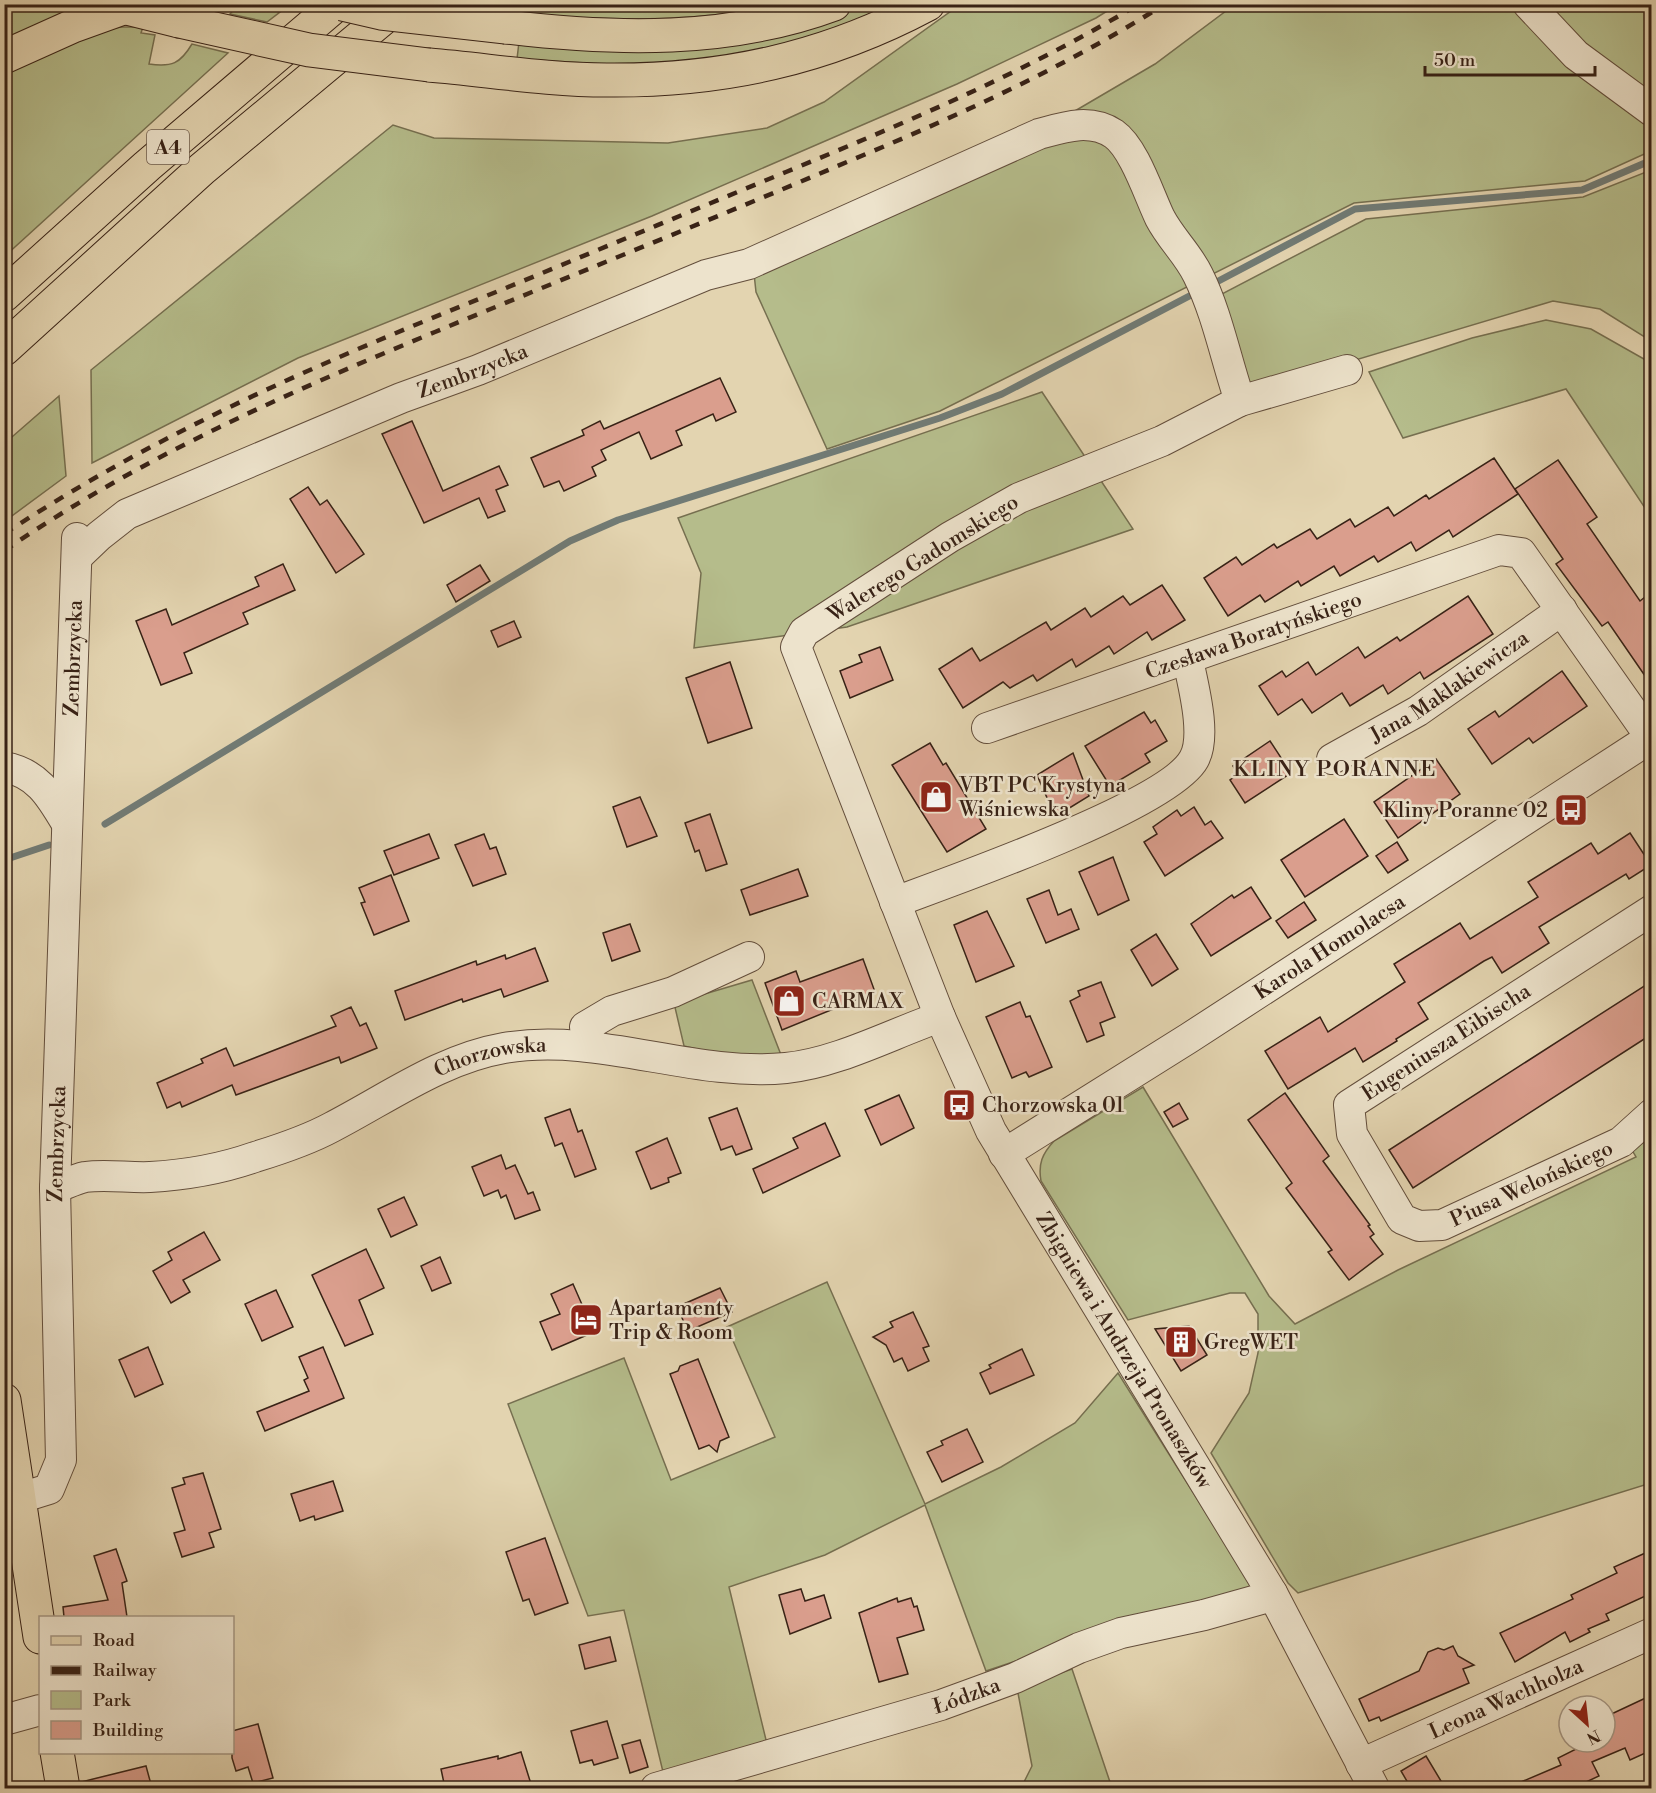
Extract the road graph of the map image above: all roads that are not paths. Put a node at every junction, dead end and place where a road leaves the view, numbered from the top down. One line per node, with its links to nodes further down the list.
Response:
1 (337, 4): 10 (main road, A4)
2 (342, 4): 4 (main road, bridge)
3 (400, 4): 11 (main road, A4)
4 (834, 4)
5 (928, 4): 7 (main road, bridge)
6 (1527, 4): 9 (street)
7 (117, 6): 8 (main road)
8 (4, 57)
9 (1652, 111)
10 (4, 295)
11 (4, 349)
12 (1347, 370): 13 (street, Walerego Gadomskiego)
13 (1240, 401): 20 (street, Zembrzycka); 21 (street, Walerego Gadomskiego)
14 (1562, 610): 15 (street, Czesława Boratyńskiego); 17 (street); 18 (street, Jana Maklakiewicza)
15 (1188, 660): 16 (street, Czesława Boratyńskiego); 21 (street)
16 (987, 728)
17 (1651, 738): 27 (street, Karola Homolacsa)
18 (1332, 759)
19 (4, 767): 20 (street)
20 (67, 824): 28 (street, Zembrzycka)
21 (895, 902): 24 (street, Zbigniewa i Andrzeja Pronaszków)
22 (1652, 910): 29 (street, Eugeniusza Eibischa)
23 (749, 957): 25 (street)
24 (940, 1017): 25 (street, Chorzowska); 27 (street, Zbigniewa i Andrzeja Pronaszków)
25 (593, 1047): 28 (street, Chorzowska)
26 (1652, 1114): 29 (street, Piusa Welońskiego)
27 (1004, 1154): 32 (street, Zbigniewa i Andrzeja Pronaszków)
28 (55, 1188): 31 (street, Zembrzycka)
29 (1402, 1219)
30 (4, 1400): 31 (main road)
31 (20, 1498): 33 (main road)
32 (1272, 1593): 38 (street, Zbigniewa i Andrzeja Pronaszków); 40 (street, Łódzka)
33 (39, 1630)
34 (1652, 1633): 38 (street, Leona Wachholza)
35 (39, 1710): 36 (street)
36 (4, 1720)
37 (57, 1754): 39 (main road)
38 (1367, 1776)
39 (63, 1788)
40 (656, 1788)

